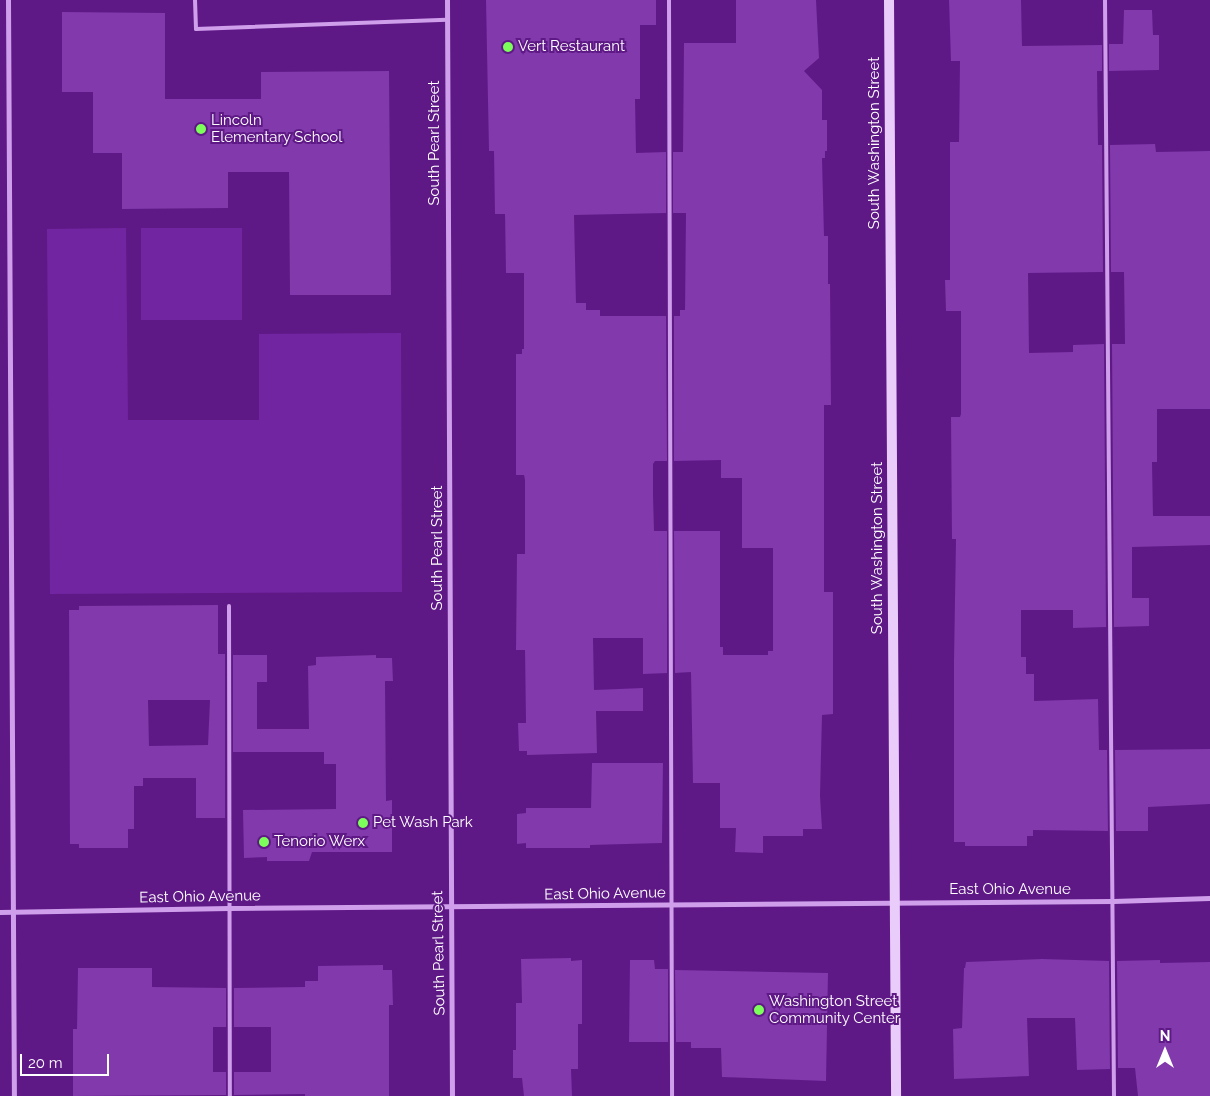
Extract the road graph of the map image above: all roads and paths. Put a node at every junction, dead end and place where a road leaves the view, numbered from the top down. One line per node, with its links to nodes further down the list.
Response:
1 (8, 0): 16 (street)
2 (195, 0): 7 (lane)
3 (448, 0): 7 (street, South Pearl Street)
4 (669, 0): 12 (lane)
5 (889, 0): 11 (street, South Washington Street)
6 (1105, 0): 10 (lane)
7 (447, 20): 13 (street, South Pearl Street)
8 (229, 606): 14 (lane)
9 (1210, 898): 10 (street, East Ohio Avenue)
10 (1113, 902): 11 (street, East Ohio Avenue); 22 (lane)
11 (895, 903): 12 (street, East Ohio Avenue); 21 (street, South Washington Street)
12 (670, 906): 13 (street, East Ohio Avenue); 20 (lane)
13 (450, 907): 14 (street, East Ohio Avenue); 19 (street, South Pearl Street)
14 (229, 908): 16 (street, East Ohio Avenue); 18 (lane)
15 (0, 912): 16 (street, East Ohio Avenue)
16 (13, 912): 17 (street)
17 (14, 1096)
18 (230, 1096)
19 (452, 1096)
20 (672, 1096)
21 (896, 1096)
22 (1114, 1096)

